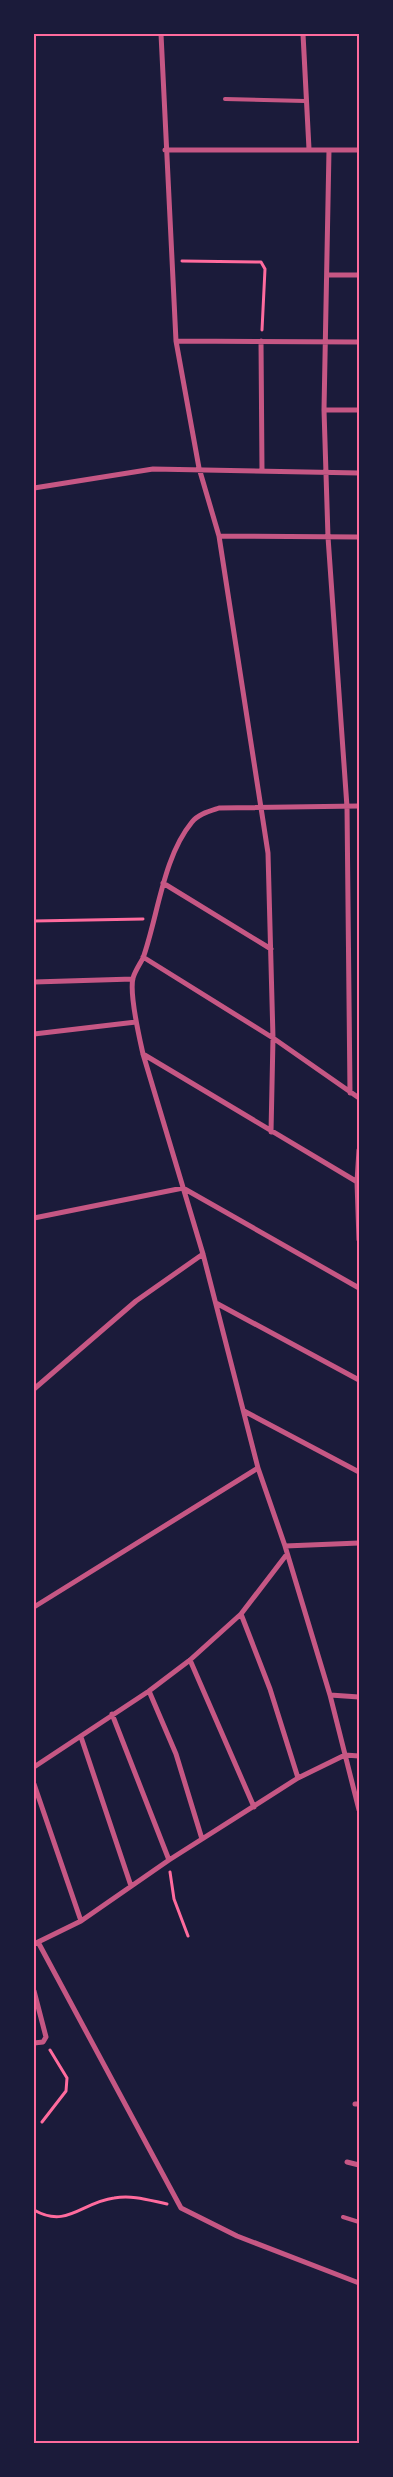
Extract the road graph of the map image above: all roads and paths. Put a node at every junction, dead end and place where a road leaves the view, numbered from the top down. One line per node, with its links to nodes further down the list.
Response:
1 (161, 34): 6 (street)
2 (303, 34): 4 (street)
3 (224, 99): 4 (lane)
4 (306, 101): 5 (street)
5 (309, 149): 6 (street); 7 (street)
6 (165, 150): 9 (street)
7 (329, 150): 8 (street); 10 (street)
8 (359, 150)
9 (172, 261): 12 (street); 13 (path)
10 (327, 275): 11 (street); 14 (street)
11 (359, 275)
12 (176, 341): 13 (street); 18 (street)
13 (262, 341): 14 (street); 19 (street)
14 (325, 341): 15 (street); 16 (street)
15 (359, 342)
16 (324, 410): 17 (street); 20 (street)
17 (359, 410)
18 (199, 468): 19 (street); 22 (street); 23 (street)
19 (262, 471): 20 (street)
20 (326, 473): 21 (street); 24 (street)
21 (359, 474)
22 (34, 488)
23 (219, 536): 24 (street); 28 (street)
24 (328, 537): 25 (street); 26 (street)
25 (359, 537)
26 (347, 806): 27 (street); 28 (street); 40 (street)
27 (359, 806)
28 (262, 807): 29 (street); 32 (street)
29 (163, 883): 30 (street); 32 (street)
30 (154, 919): 31 (path); 33 (street)
31 (34, 921)
32 (271, 949): 38 (street)
33 (143, 958): 34 (street); 38 (street)
34 (133, 978): 35 (street); 36 (street)
35 (34, 982)
36 (136, 1022): 37 (street); 39 (street)
37 (34, 1034)
38 (273, 1038): 40 (street); 42 (street)
39 (143, 1054): 42 (street); 45 (street)
40 (350, 1093): 41 (street)
41 (359, 1098)
42 (271, 1132): 44 (street)
43 (359, 1150): 44 (street)
44 (358, 1182): 47 (street)
45 (183, 1188): 46 (street); 48 (street); 49 (street)
46 (34, 1218)
47 (359, 1240)
48 (203, 1254): 50 (street); 52 (street)
49 (359, 1288)
50 (216, 1303): 51 (street); 53 (street)
51 (359, 1380)
52 (34, 1389)
53 (244, 1411): 54 (street); 55 (street)
54 (258, 1468): 57 (street); 59 (street)
55 (359, 1472)
56 (359, 1542): 57 (street)
57 (285, 1546): 58 (street)
58 (287, 1554): 60 (street); 63 (street)
59 (34, 1607)
60 (241, 1614): 61 (street); 70 (street)
61 (190, 1660): 62 (street); 72 (street)
62 (149, 1691): 65 (street); 74 (street)
63 (330, 1695): 64 (street); 67 (street)
64 (359, 1697)
65 (112, 1714): 66 (street); 75 (street)
66 (81, 1737): 69 (street); 76 (street)
67 (345, 1754): 68 (street); 70 (street); 73 (street)
68 (359, 1756)
69 (34, 1767)
70 (298, 1778): 72 (street)
71 (34, 1784): 77 (street)
72 (254, 1807): 74 (street)
73 (359, 1810)
74 (202, 1839): 75 (street)
75 (169, 1860): 76 (street); 78 (path)
76 (131, 1886): 77 (street)
77 (81, 1921): 79 (street)
78 (188, 1936)
79 (36, 1943): 86 (street)
80 (34, 1991): 81 (street)
81 (45, 2041): 82 (street); 83 (path)
82 (34, 2044)
83 (42, 2122)
84 (347, 2162): 85 (street)
85 (359, 2165)
86 (181, 2208): 87 (path); 90 (street)
87 (34, 2210)
88 (343, 2217): 89 (lane)
89 (359, 2222)
90 (359, 2283)

